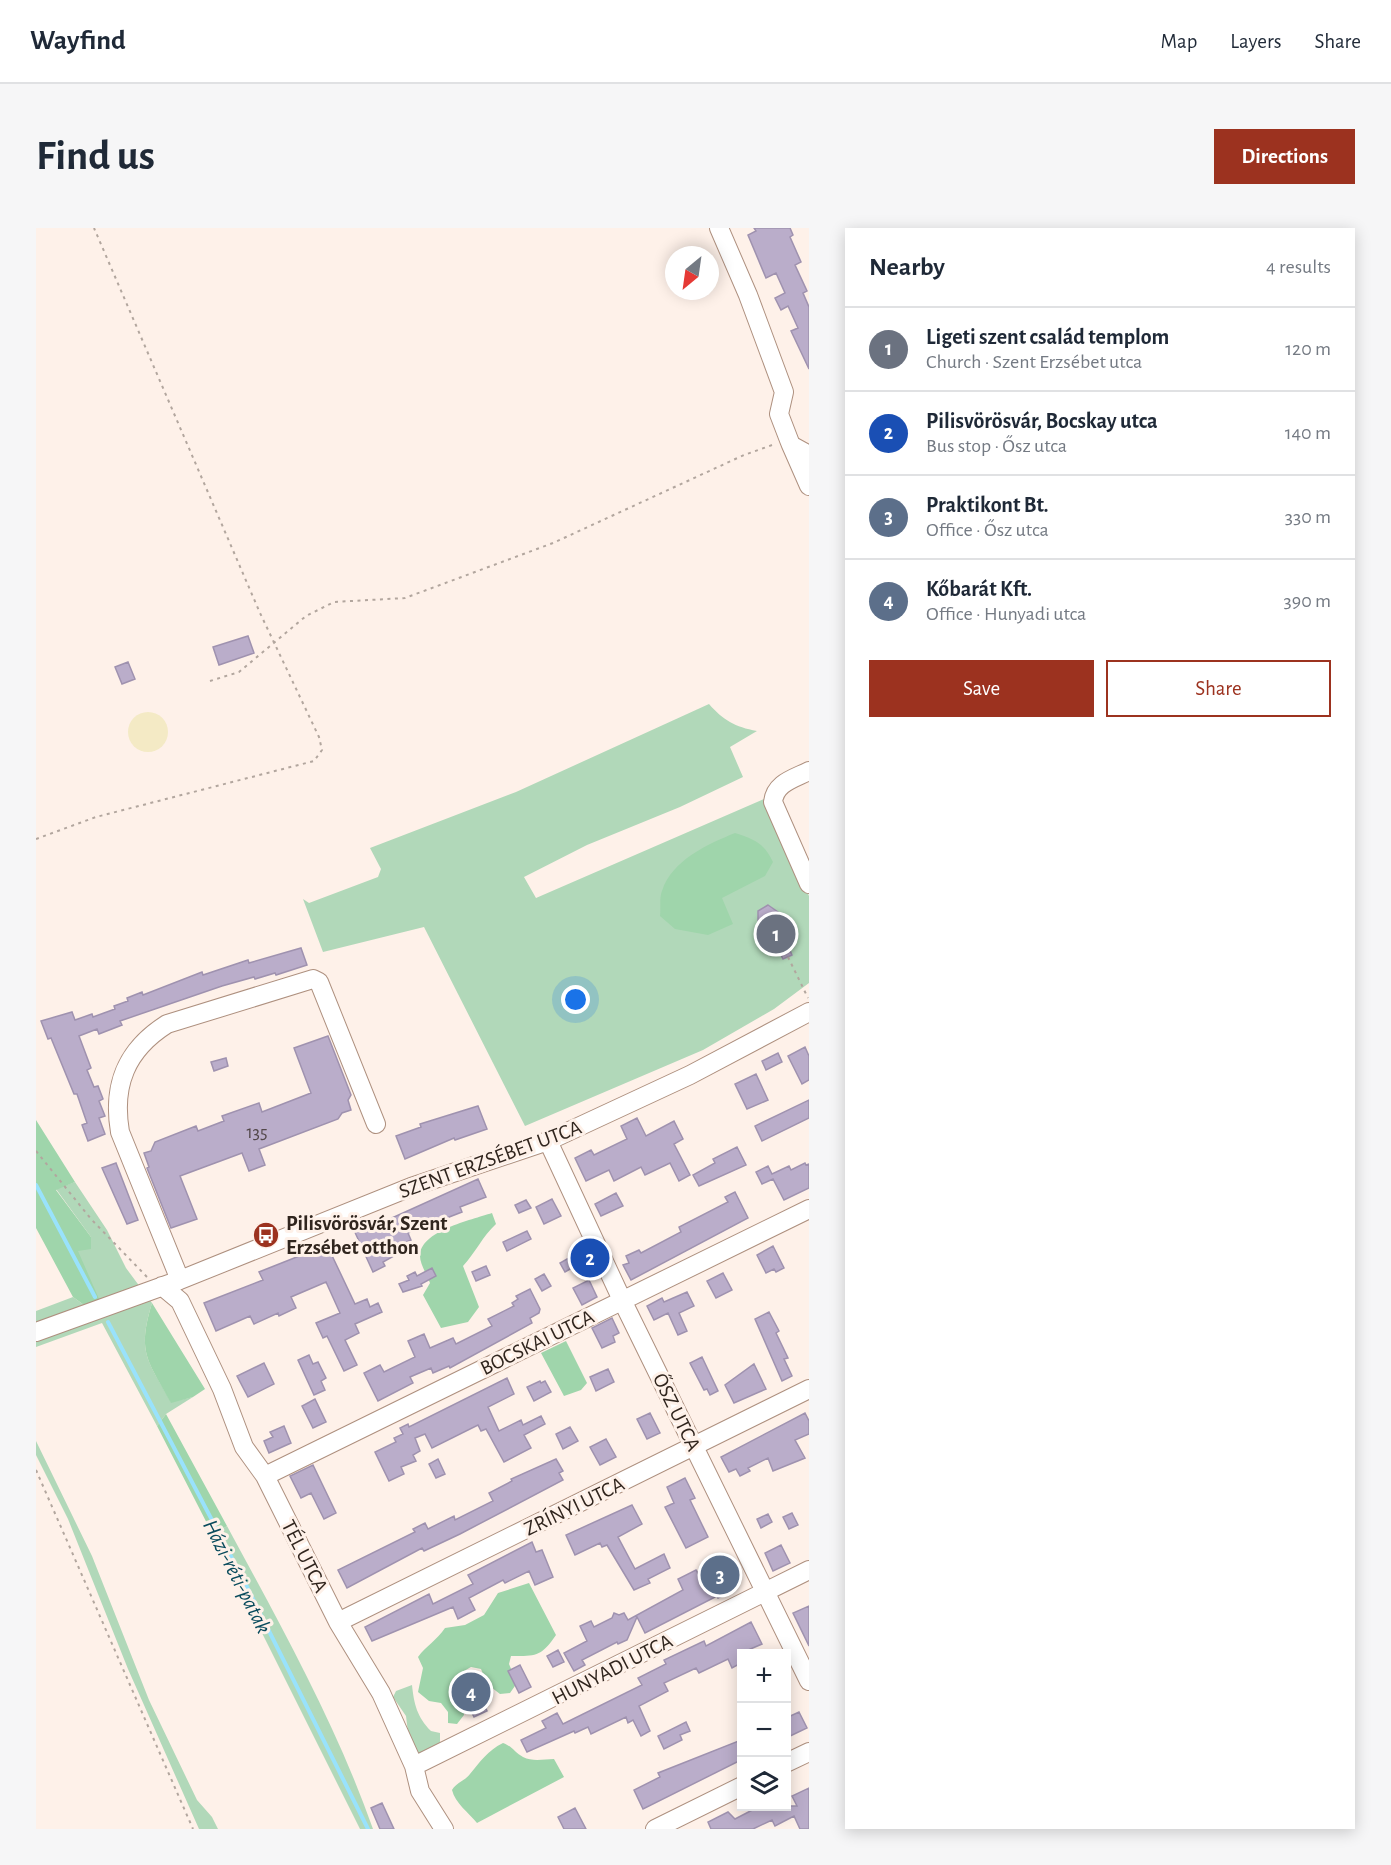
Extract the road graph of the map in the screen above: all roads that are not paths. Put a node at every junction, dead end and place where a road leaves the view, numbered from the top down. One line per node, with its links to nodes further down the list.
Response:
1 (719, 228): 2 (street)
2 (790, 442): 3 (street); 4 (street)
3 (809, 455)
4 (809, 486)
5 (809, 771): 6 (street)
6 (809, 884)
7 (809, 1012): 9 (street, SZENT ERZSÉBET UTCA)
8 (376, 1124): 11 (street)
9 (548, 1141): 11 (street, SZENT ERZSÉBET UTCA); 13 (street, ŐSZ UTCA)
10 (809, 1209): 13 (street, BOCSKAI UTCA)
11 (180, 1280): 12 (street, SZENT ERZSÉBET UTCA)
12 (162, 1286): 14 (street, SZENT ERZSÉBET UTCA); 17 (street, TÉL UTCA)
13 (622, 1300): 16 (street, ŐSZ UTCA); 17 (street, BOCSKAI UTCA)
14 (36, 1332)
15 (809, 1389): 16 (street, ZRÍNYI UTCA)
16 (694, 1447): 19 (street, ŐSZ UTCA); 20 (street, ZRÍNYI UTCA)
17 (265, 1476): 20 (street, TÉL UTCA)
18 (809, 1570): 19 (street, HUNYADI UTCA)
19 (765, 1592): 21 (street, ŐSZ UTCA); 24 (street, HUNYADI UTCA)
20 (338, 1622): 24 (street, TÉL UTCA)
21 (809, 1681)
22 (809, 1752): 23 (street)
23 (791, 1761)
24 (414, 1766): 26 (street, TÉL UTCA)
25 (737, 1788): 27 (street)
26 (444, 1829)
27 (655, 1829)

